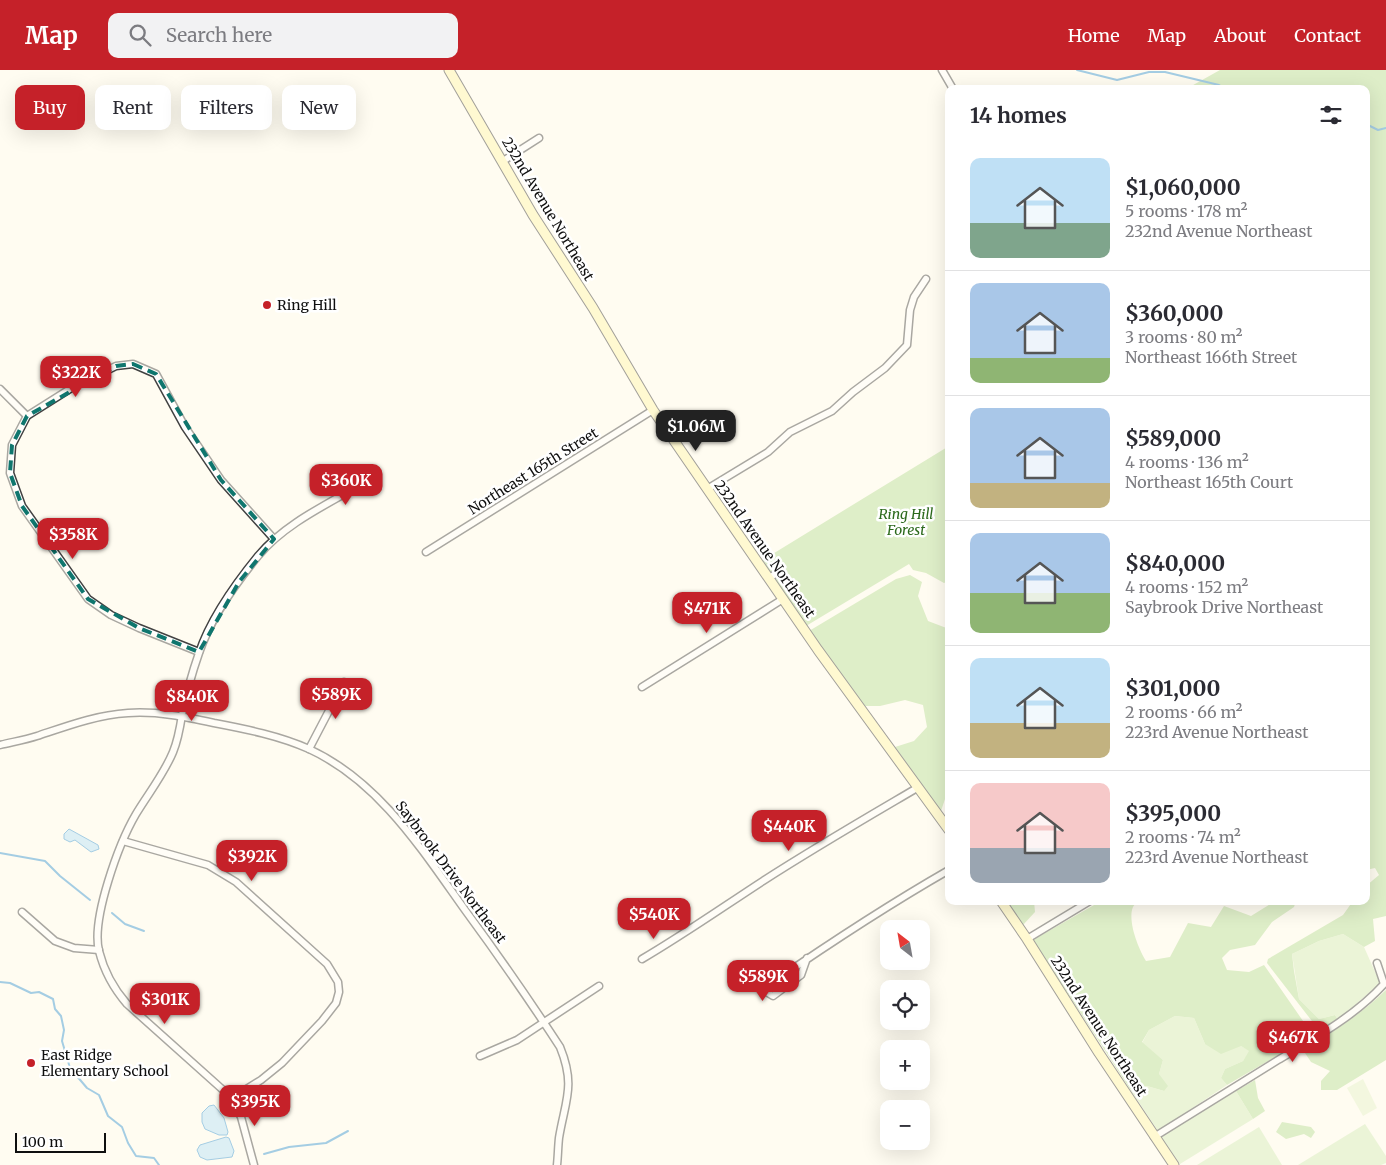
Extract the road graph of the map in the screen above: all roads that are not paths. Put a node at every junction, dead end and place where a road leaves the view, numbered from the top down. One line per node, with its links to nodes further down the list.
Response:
1 (449, 70): 5 (street, 232nd Avenue Northeast)
2 (942, 70): 3 (street)
3 (951, 85)
4 (538, 138): 5 (street)
5 (503, 161): 8 (street, 232nd Avenue Northeast)
6 (926, 279): 11 (street)
7 (0, 390): 9 (street)
8 (653, 410): 11 (street, 232nd Avenue Northeast); 13 (street, Northeast 165th Street)
9 (27, 416): 12 (street); 17 (street)
10 (366, 481): 12 (street)
11 (707, 489): 15 (street, 232nd Avenue Northeast)
12 (274, 539): 17 (street)
13 (426, 552)
14 (777, 573): 15 (street)
15 (769, 578): 16 (street, 232nd Avenue Northeast)
16 (783, 599): 19 (street); 23 (street, 232nd Avenue Northeast)
17 (199, 652): 20 (street)
18 (344, 682): 22 (street)
19 (642, 687)
20 (182, 717): 21 (street, Saybrook Drive Northeast); 22 (street, Saybrook Drive Northeast); 25 (street)
21 (0, 745)
22 (309, 749): 36 (street, Saybrook Drive Northeast)
23 (917, 788): 24 (street, 232nd Avenue Northeast); 33 (street)
24 (945, 825)
25 (123, 841): 31 (street); 38 (street)
26 (945, 872): 32 (street)
27 (1004, 905): 30 (street, 232nd Avenue Northeast)
28 (1083, 905): 30 (street)
29 (22, 912): 31 (street)
30 (1026, 939): 39 (street, 232nd Avenue Northeast)
31 (99, 950): 38 (street)
32 (808, 958): 32 (street)
33 (642, 959)
34 (1377, 962): 39 (street)
35 (599, 986): 36 (street)
36 (544, 1022): 37 (street); 41 (street, Saybrook Drive Northeast)
37 (480, 1056)
38 (232, 1098): 40 (street)
39 (1154, 1137): 42 (street, 232nd Avenue Northeast)
40 (254, 1165)
41 (557, 1165)
42 (1174, 1165)

